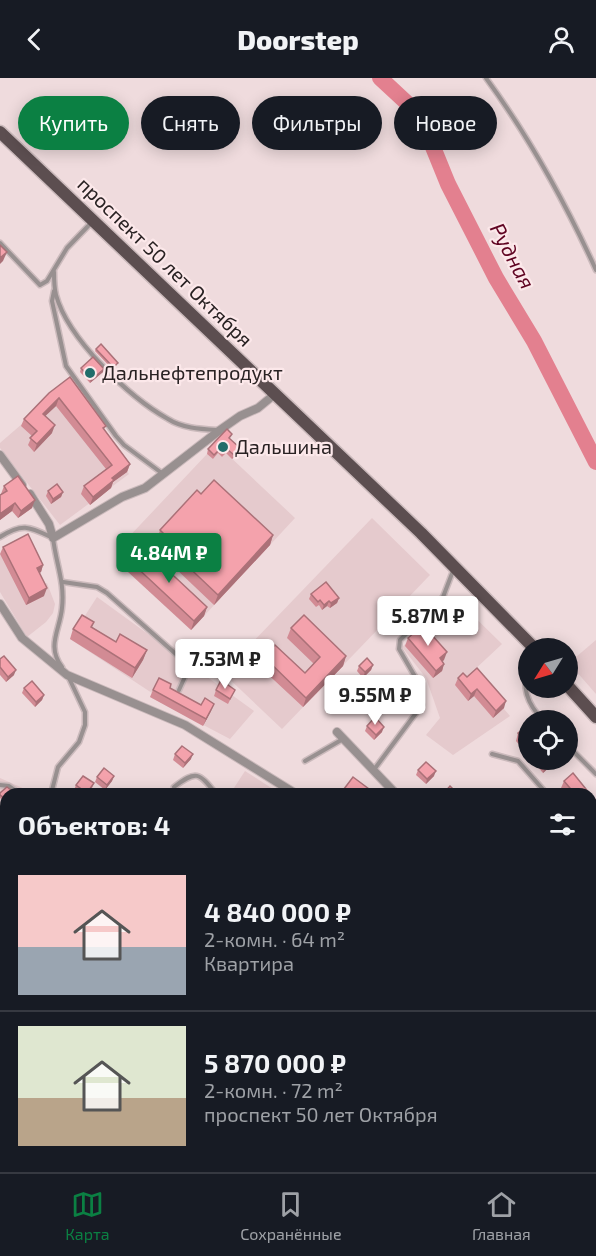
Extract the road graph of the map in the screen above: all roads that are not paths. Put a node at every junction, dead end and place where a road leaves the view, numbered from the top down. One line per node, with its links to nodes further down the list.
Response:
1 (486, 78): 5 (lane)
2 (0, 132): 3 (main road, проспект 50 лет Октября)
3 (92, 221): 6 (lane); 8 (main road, проспект 50 лет Октября)
4 (0, 243): 6 (lane)
5 (596, 270)
6 (54, 272): 7 (lane)
7 (55, 284): 9 (lane); 11 (lane)
8 (275, 394): 9 (street); 14 (main road, проспект 50 лет Октября)
9 (220, 430): 11 (street)
10 (0, 455): 13 (street)
11 (164, 474): 13 (street)
12 (0, 537): 13 (lane)
13 (53, 538): 15 (lane)
14 (454, 567): 17 (main road, проспект 50 лет Октября); 27 (lane)
15 (63, 582): 18 (lane); 19 (lane)
16 (0, 604): 18 (street)
17 (525, 638)
18 (68, 675): 30 (lane); 32 (street)
19 (179, 690)
20 (578, 697): 21 (main road)
21 (596, 717)
22 (336, 732): 23 (street)
23 (343, 739): 26 (lane); 27 (street)
24 (492, 754): 34 (lane)
25 (578, 755): 28 (lane)
26 (305, 761)
27 (373, 771): 33 (street)
28 (596, 774)
29 (174, 787): 31 (lane)
30 (53, 788)
31 (211, 788)
32 (286, 788)
33 (390, 788)
34 (543, 788)

